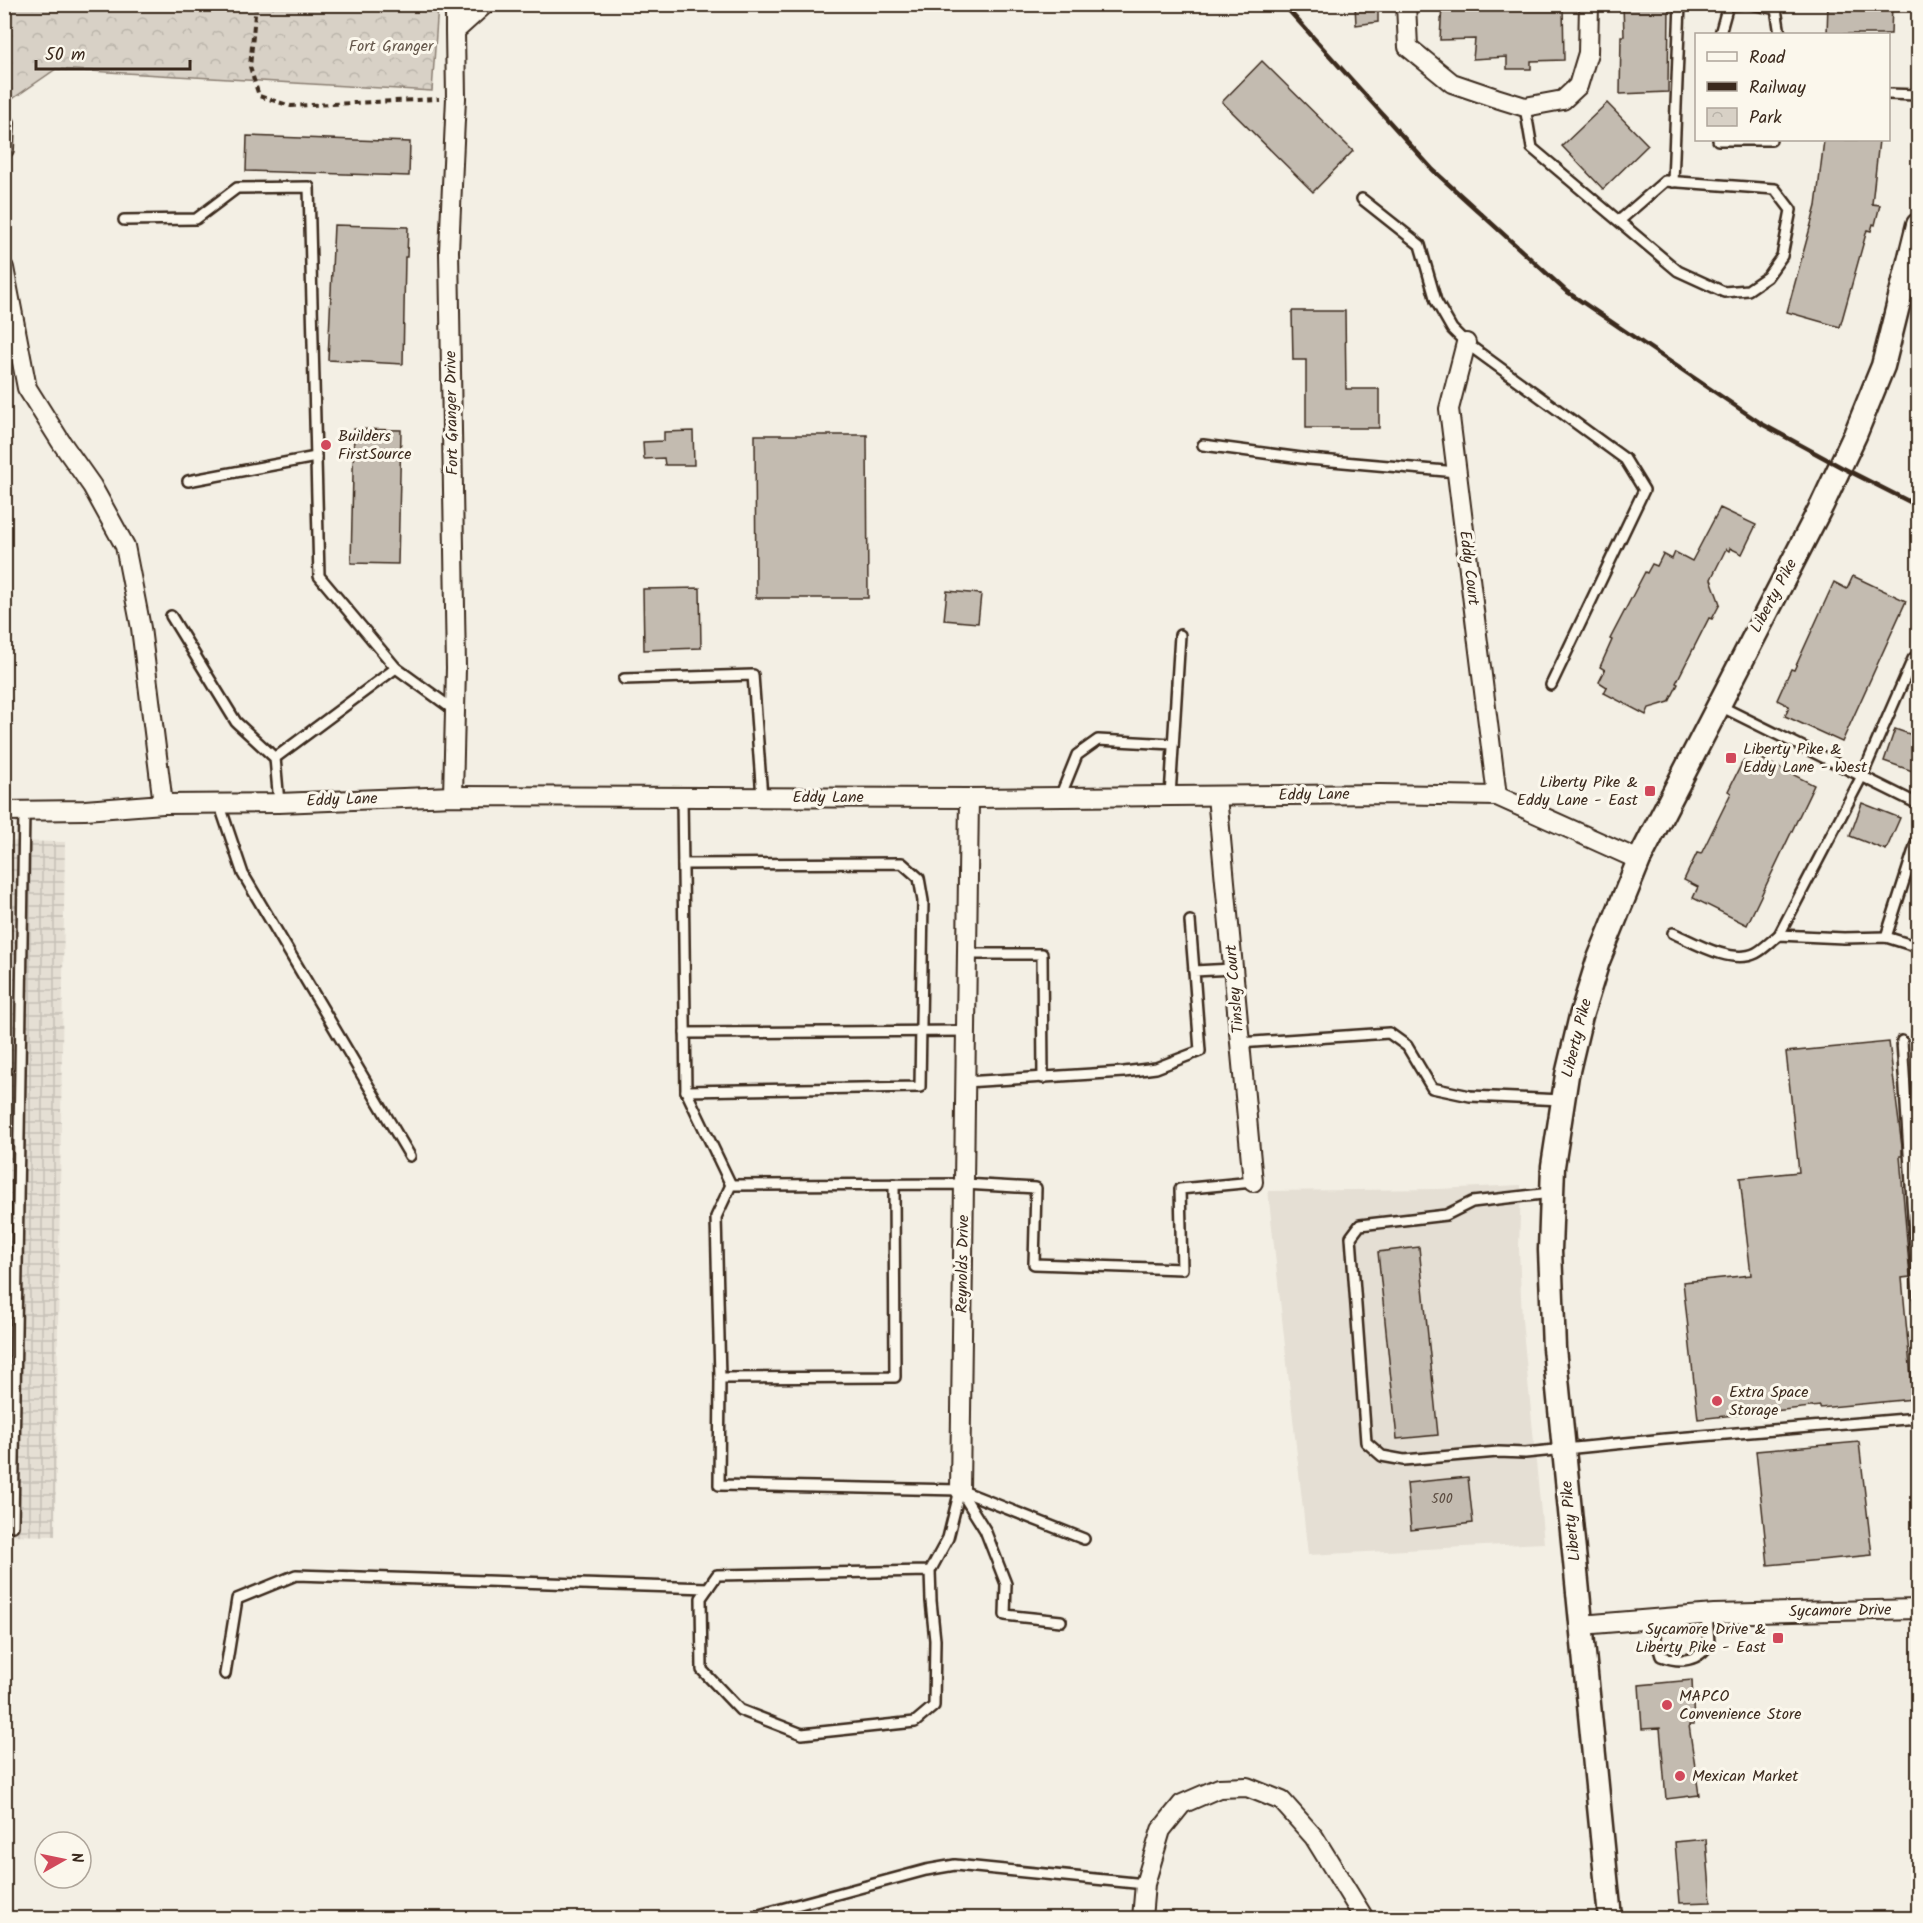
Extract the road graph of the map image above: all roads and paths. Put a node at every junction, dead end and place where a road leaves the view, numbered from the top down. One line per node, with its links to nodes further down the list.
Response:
1 (256, 4): 14 (path)
2 (455, 4): 9 (street, Fort Granger Drive)
3 (485, 4): 9 (street)
4 (1406, 4): 15 (street)
5 (1589, 4): 15 (street)
6 (1680, 4): 18 (lane)
7 (1740, 4): 10 (lane)
8 (1751, 4): 11 (lane)
9 (455, 31): 14 (street, Fort Granger Drive)
10 (1720, 33)
11 (1780, 33)
12 (1890, 94): 13 (lane)
13 (1918, 95)
14 (456, 98): 36 (street, Fort Granger Drive)
15 (1525, 106): 21 (lane)
16 (5, 123): 17 (street)
17 (4, 149)
18 (1672, 182): 21 (lane); 21 (lane)
19 (1362, 199): 24 (lane)
20 (124, 220): 26 (lane)
21 (1619, 221)
22 (1918, 225): 35 (street, Liberty Pike)
23 (4, 268): 50 (street)
24 (1466, 343): 27 (street, Eddy Court); 34 (lane)
25 (1203, 445): 27 (lane)
26 (316, 457): 28 (lane); 32 (lane)
27 (1457, 472): 43 (street, Eddy Court)
28 (188, 481)
29 (171, 616): 38 (lane)
30 (1180, 635): 37 (lane)
31 (1918, 654): 39 (lane)
32 (396, 668): 36 (lane); 38 (lane)
33 (624, 679): 45 (lane)
34 (1551, 685)
35 (1718, 705): 39 (lane); 55 (street, Liberty Pike)
36 (455, 710): 40 (street, Fort Granger Drive)
37 (1173, 744): 41 (lane); 46 (lane)
38 (275, 758): 48 (lane)
39 (1862, 776): 51 (lane); 59 (lane)
40 (453, 796): 44 (street, Eddy Lane); 48 (street, Eddy Lane)
41 (1170, 796): 42 (street, Eddy Lane); 46 (street, Eddy Lane)
42 (1217, 796): 43 (street, Eddy Lane); 63 (street, Tinsley Court)
43 (1497, 796): 55 (street, Eddy Lane)
44 (682, 797): 45 (street, Eddy Lane); 56 (lane)
45 (762, 797): 47 (street, Eddy Lane)
46 (1060, 797): 47 (street, Eddy Lane)
47 (969, 798): 62 (street, Reynolds Drive)
48 (279, 802): 49 (street, Eddy Lane)
49 (219, 803): 50 (street, Eddy Lane); 74 (lane)
50 (163, 804): 53 (street, Eddy Lane)
51 (1918, 804)
52 (4, 811): 53 (street, Eddy Lane)
53 (24, 811): 85 (lane)
54 (1918, 837): 60 (lane)
55 (1639, 860): 73 (street, Liberty Pike)
56 (683, 864): 65 (lane); 67 (lane)
57 (1190, 921): 64 (lane)
58 (1674, 933): 59 (lane)
59 (1779, 935): 60 (lane)
60 (1886, 937): 61 (lane)
61 (1918, 947)
62 (967, 954): 66 (street, Reynolds Drive); 70 (lane)
63 (1233, 969): 64 (lane); 69 (street, Tinsley Court)
64 (1194, 971): 70 (lane)
65 (921, 1030): 66 (lane); 67 (lane); 72 (lane)
66 (966, 1031): 71 (street, Reynolds Drive)
67 (685, 1033): 72 (lane)
68 (1902, 1041): 80 (lane)
69 (1239, 1043): 73 (lane); 75 (street, Tinsley Court)
70 (1043, 1078): 71 (lane)
71 (965, 1082): 77 (street, Reynolds Drive)
72 (686, 1091): 78 (lane)
73 (1563, 1100): 79 (street, Liberty Pike)
74 (410, 1156)
75 (1253, 1182): 77 (lane)
76 (894, 1184): 77 (lane); 78 (lane); 81 (lane)
77 (964, 1184): 84 (street, Reynolds Drive)
78 (731, 1185): 81 (lane)
79 (1552, 1193): 83 (street, Liberty Pike); 83 (lane)
80 (1918, 1296)
81 (720, 1378): 84 (lane)
82 (1918, 1418): 83 (lane)
83 (1563, 1448): 93 (street, Liberty Pike)
84 (960, 1490): 86 (lane); 87 (lane); 92 (lane)
85 (13, 1526)
86 (1084, 1539)
87 (930, 1571): 88 (lane); 88 (lane)
88 (708, 1588): 94 (lane)
89 (1918, 1609): 90 (street, Sycamore Drive)
90 (1707, 1614): 91 (street, Sycamore Drive); 91 (lane)
91 (1654, 1619): 93 (street, Sycamore Drive)
92 (1062, 1621)
93 (1581, 1624): 99 (street, Liberty Pike)
94 (225, 1674)
95 (1145, 1884): 96 (lane); 97 (street); 98 (street)
96 (748, 1918)
97 (1142, 1918)
98 (1364, 1918)
99 (1610, 1918)

